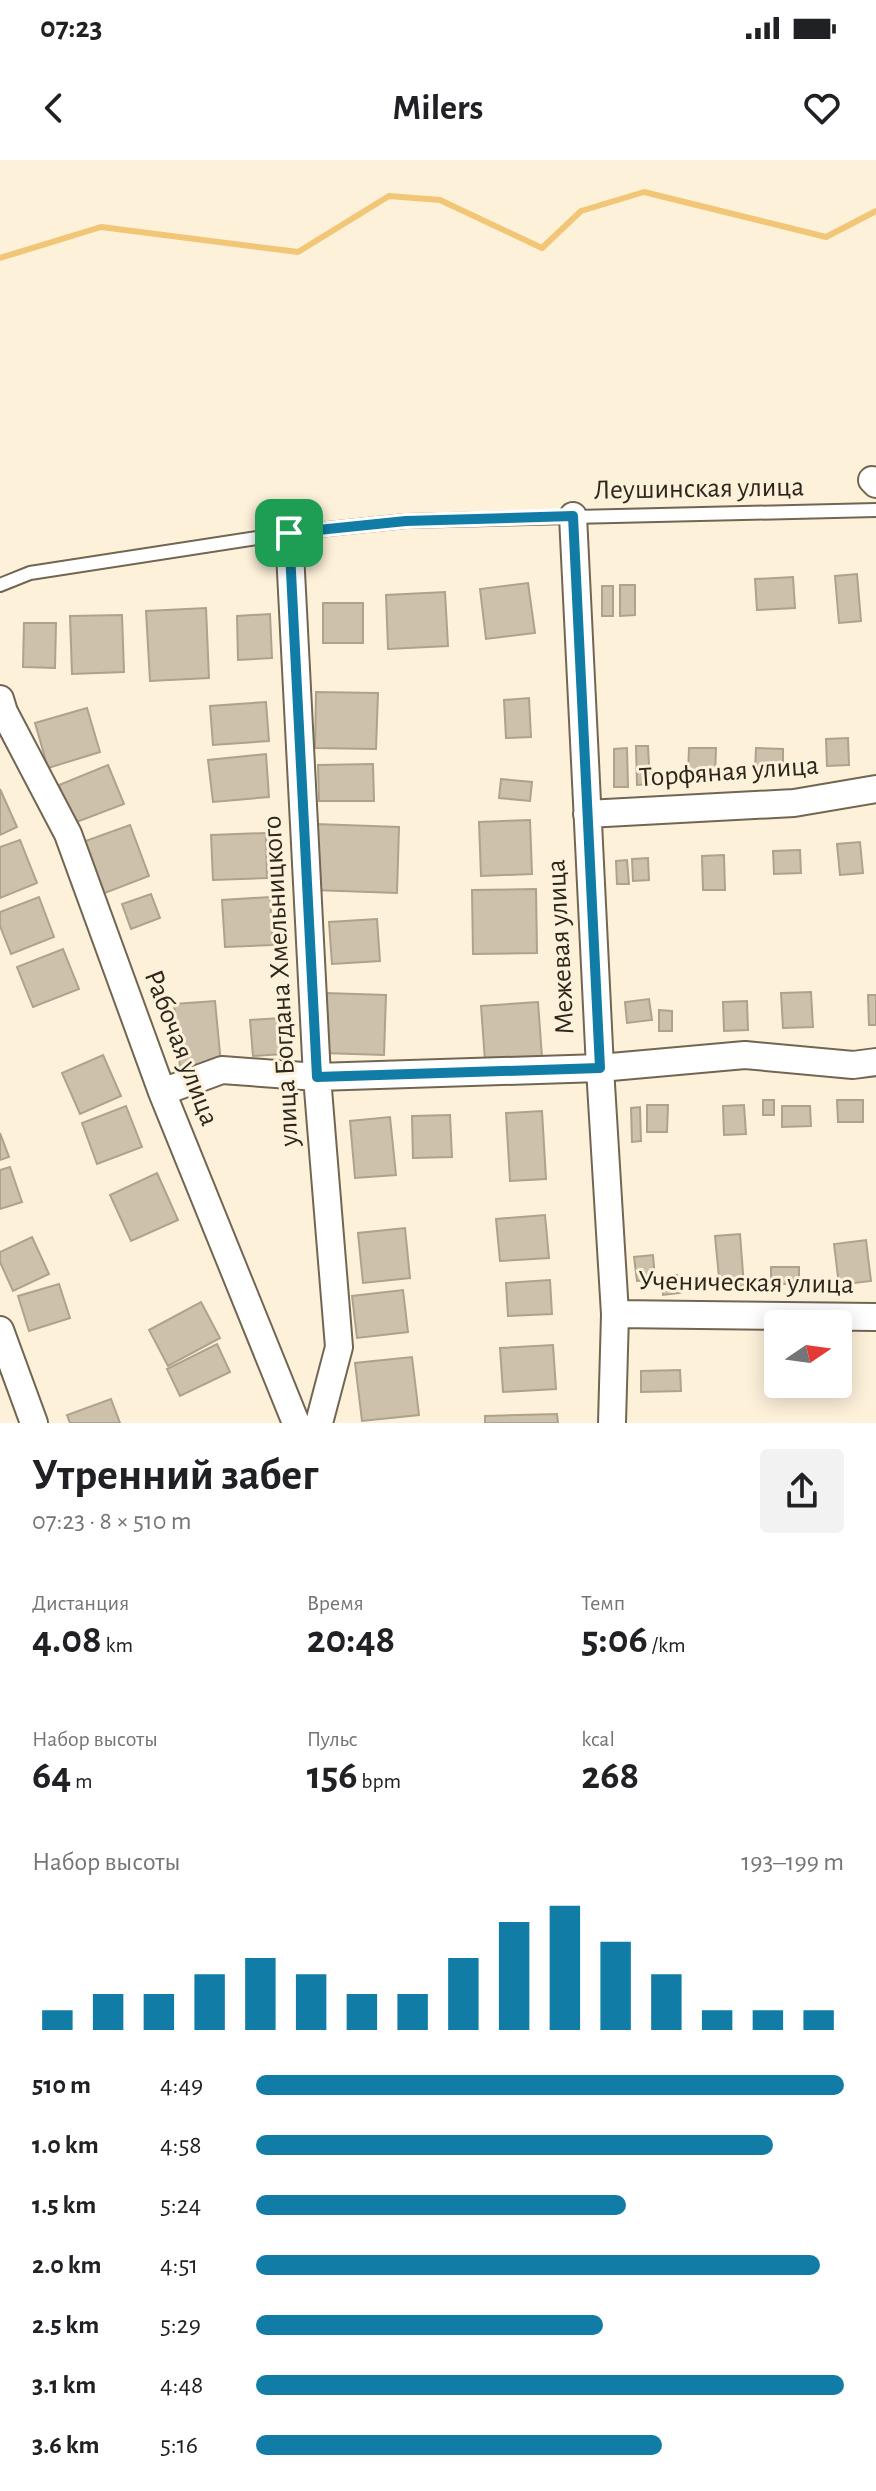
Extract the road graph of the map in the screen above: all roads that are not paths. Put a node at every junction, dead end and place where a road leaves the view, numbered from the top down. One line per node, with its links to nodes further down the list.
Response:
1 (876, 510): 2 (lane, Леушинская улица)
2 (573, 516): 3 (lane, Леушинская улица); 7 (street, Межевая улица)
3 (289, 533): 4 (lane, Леушинская улица); 10 (street, улица Богдана Хмельницкого)
4 (0, 585)
5 (0, 699): 11 (street, Рабочая улица)
6 (876, 789): 7 (street, Торфяная улица)
7 (587, 814): 9 (street, Межевая улица)
8 (876, 1062): 9 (street)
9 (600, 1068): 10 (street); 12 (street, Межевая улица)
10 (317, 1077): 11 (street); 17 (street, улица Богдана Хмельницкого)
11 (162, 1092): 16 (street, Рабочая улица)
12 (615, 1314): 13 (street, Ученическая улица); 18 (street, Межевая улица)
13 (876, 1317)
14 (0, 1330): 15 (street)
15 (34, 1423)
16 (296, 1423)
17 (319, 1423)
18 (612, 1423)

